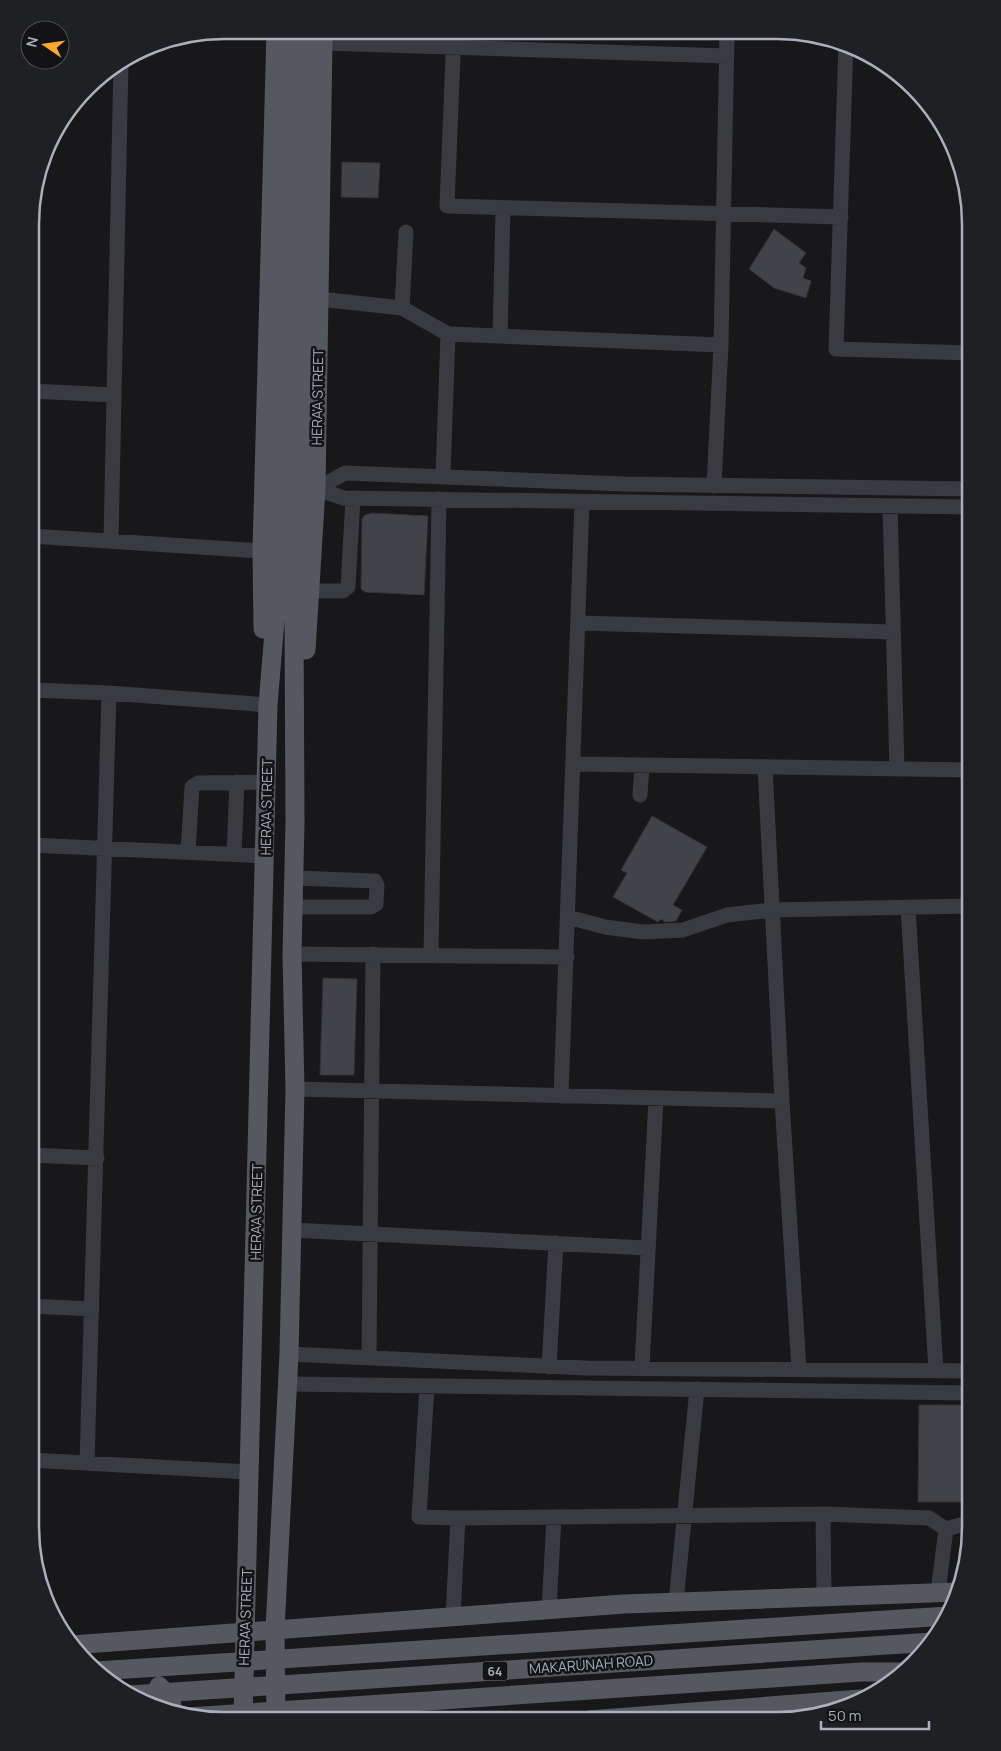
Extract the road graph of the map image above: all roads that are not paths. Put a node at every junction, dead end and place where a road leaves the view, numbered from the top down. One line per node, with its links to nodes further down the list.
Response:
1 (276, 39): 36 (main road, HERA'A STREET)
2 (291, 39): 42 (main road, HERA'A STREET)
3 (319, 39): 15 (main road, HERA'A STREET)
4 (319, 39): 51 (main road, HERA'A STREET)
5 (453, 39): 11 (street)
6 (468, 39): 9 (street)
7 (727, 39): 9 (street)
8 (846, 52): 13 (street)
9 (727, 56): 12 (street)
10 (121, 70): 22 (street)
11 (503, 208): 12 (street); 18 (street)
12 (724, 214): 13 (street); 19 (street)
13 (841, 217): 20 (street)
14 (406, 232): 16 (street)
15 (319, 299): 16 (street); 27 (main road, HERA'A STREET)
16 (402, 308): 17 (street)
17 (448, 334): 18 (street); 23 (street)
18 (500, 336): 19 (street)
19 (721, 345): 25 (street)
20 (962, 353)
21 (39, 391): 22 (street)
22 (114, 395): 35 (street)
23 (443, 476): 24 (street); 27 (street)
24 (624, 484): 25 (street); 31 (street)
25 (714, 486): 26 (street)
26 (962, 488)
27 (316, 489): 28 (street); 37 (main road, HERA'A STREET)
28 (353, 498): 29 (street); 37 (street)
29 (439, 499): 30 (street); 67 (street)
30 (582, 502): 31 (street); 38 (street)
31 (622, 502): 32 (street)
32 (890, 506): 33 (street); 39 (street)
33 (962, 507)
34 (39, 536): 35 (street)
35 (111, 540): 36 (street)
36 (262, 551): 42 (main road, HERA'A STREET)
37 (310, 591): 51 (main road, HERA'A STREET)
38 (578, 623): 39 (street); 43 (street)
39 (893, 632): 46 (street)
40 (39, 690): 41 (street)
41 (109, 693): 42 (street); 53 (street)
42 (268, 705): 49 (main road, HERA'A STREET)
43 (574, 764): 44 (street); 64 (street)
44 (642, 766): 45 (street); 50 (street)
45 (765, 768): 46 (street); 63 (street)
46 (897, 769): 47 (street)
47 (962, 770)
48 (237, 782): 49 (street); 54 (street); 55 (street)
49 (266, 782): 56 (main road, HERA'A STREET)
50 (640, 795)
51 (295, 823): 57 (main road, HERA'A STREET)
52 (39, 845): 53 (street)
53 (105, 849): 54 (street); 75 (street)
54 (188, 852): 55 (street)
55 (234, 854): 56 (street)
56 (265, 856): 97 (main road, HERA'A STREET)
57 (294, 878): 58 (street); 60 (main road, HERA'A STREET)
58 (330, 880): 61 (street); 61 (street)
59 (962, 906): 62 (street)
60 (293, 907): 61 (street); 65 (main road, HERA'A STREET)
61 (328, 907)
62 (908, 907): 63 (street); 88 (street)
63 (772, 910): 64 (street); 73 (street)
64 (568, 917): 68 (street)
65 (292, 954): 66 (street); 69 (main road, HERA'A STREET)
66 (373, 954): 67 (street); 70 (street)
67 (431, 955): 68 (street)
68 (567, 956): 71 (street)
69 (295, 1089): 70 (street); 76 (main road, HERA'A STREET)
70 (371, 1090): 71 (street); 77 (street)
71 (561, 1096): 72 (street)
72 (656, 1099): 73 (street); 79 (street)
73 (782, 1101): 87 (street)
74 (39, 1155): 75 (street)
75 (97, 1158): 81 (street)
76 (291, 1230): 77 (street); 82 (main road, HERA'A STREET)
77 (370, 1236): 78 (street); 83 (street)
78 (556, 1243): 79 (street); 84 (street)
79 (646, 1248): 85 (street)
80 (39, 1306): 81 (street)
81 (92, 1309): 96 (street)
82 (289, 1354): 83 (street); 90 (main road, HERA'A STREET)
83 (369, 1358): 84 (street)
84 (549, 1367): 86 (street)
85 (642, 1367): 86 (street); 87 (street)
86 (586, 1368): 92 (street)
87 (799, 1368): 88 (street)
88 (936, 1371): 89 (street)
89 (962, 1371)
90 (287, 1384): 91 (street); 112 (main road, HERA'A STREET)
91 (427, 1386): 92 (street); 101 (street)
92 (588, 1388): 93 (street)
93 (698, 1389): 94 (street); 99 (street)
94 (962, 1393)
95 (39, 1460): 96 (street)
96 (87, 1463): 97 (street)
97 (249, 1472): 113 (main road, HERA'A STREET)
98 (822, 1514): 99 (street); 103 (street); 106 (street)
99 (684, 1515): 100 (street); 107 (street)
100 (554, 1517): 101 (street); 109 (street)
101 (458, 1518): 111 (street)
102 (962, 1525): 103 (street)
103 (946, 1529): 104 (street)
104 (938, 1592): 105 (main road); 106 (main road)
105 (950, 1592)
106 (824, 1598): 107 (main road)
107 (676, 1602): 108 (main road)
108 (624, 1604): 109 (main road); 114 (main road)
109 (549, 1610): 111 (main road)
110 (940, 1616): 114 (main road)
111 (454, 1617): 112 (main road)
112 (276, 1630): 113 (main road); 118 (main road, HERA'A STREET)
113 (245, 1634): 116 (main road); 119 (main road, HERA'A STREET)
114 (627, 1635): 117 (main road)
115 (922, 1643): 123 (main road, MAKARUNAH ROAD / 64)
116 (81, 1644)
117 (486, 1646): 118 (main road); 129 (main road)
118 (276, 1658): 119 (main road); 128 (main road, HERA'A STREET)
119 (244, 1660): 120 (main road); 126 (main road, HERA'A STREET)
120 (107, 1670)
121 (892, 1672): 127 (main road, MAKARUNAH ROAD / 64)
122 (118, 1679): 125 (main road)
123 (142, 1693)
124 (838, 1702): 130 (main road)
125 (173, 1705)
126 (243, 1712)
127 (263, 1712)
128 (276, 1712)
129 (357, 1712)
130 (746, 1712)

